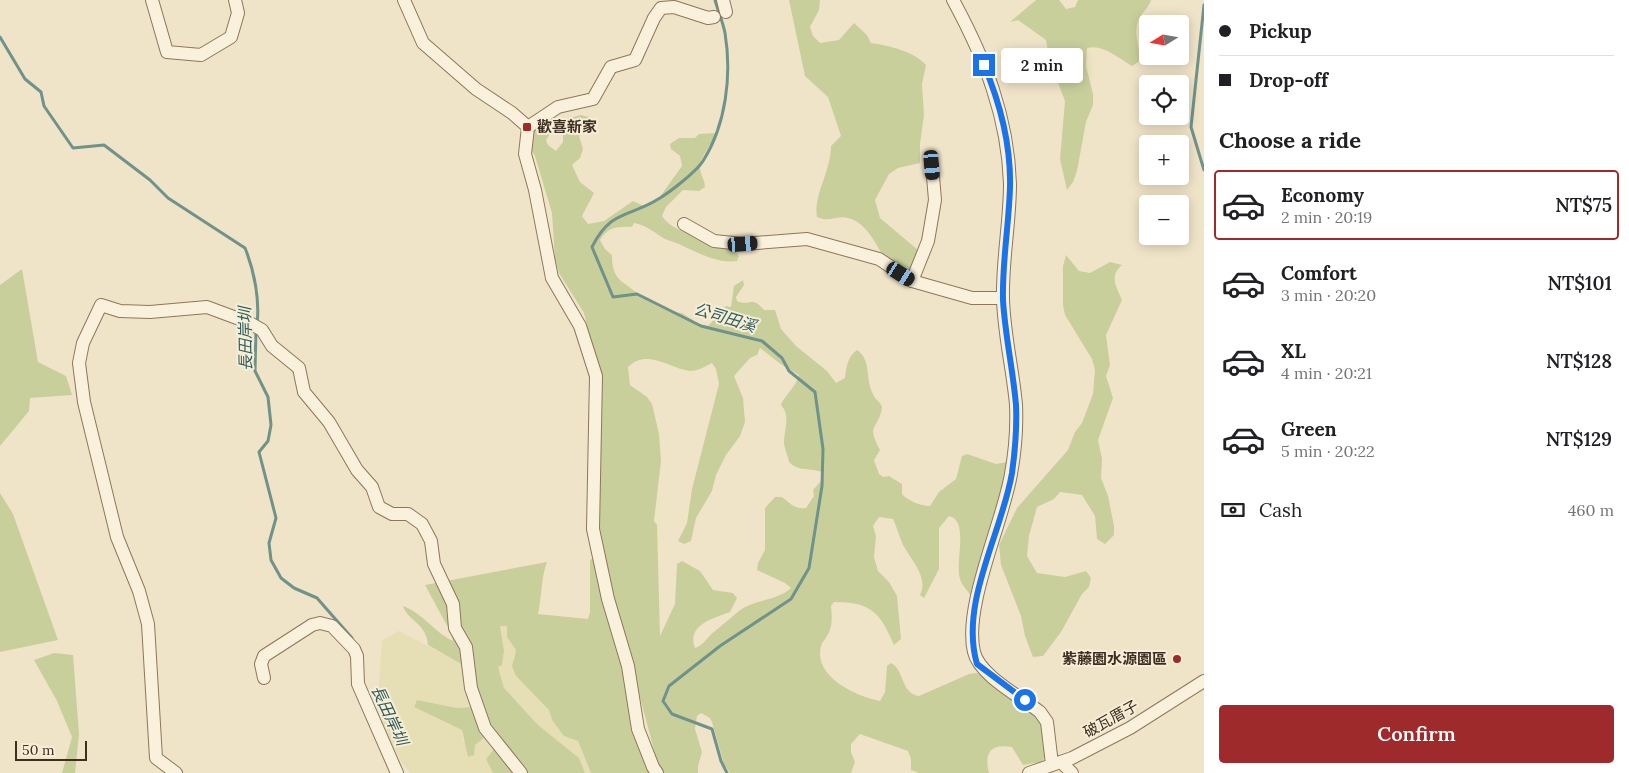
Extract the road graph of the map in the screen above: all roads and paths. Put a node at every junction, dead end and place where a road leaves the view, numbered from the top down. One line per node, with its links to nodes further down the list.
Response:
1 (152, 0): 2 (street)
2 (235, 0)
3 (404, 0): 6 (street)
4 (953, 0): 10 (street)
5 (721, 10): 6 (street)
6 (528, 127): 17 (street)
7 (932, 165): 9 (street)
8 (684, 224): 9 (street)
9 (912, 281): 10 (street)
10 (1003, 298): 13 (street)
11 (264, 678): 15 (street)
12 (1204, 682): 13 (street, 破瓦厝子)
13 (1056, 763): 18 (street, 破瓦厝子); 19 (street)
14 (176, 773): 16 (street)
15 (398, 773)
16 (520, 773)
17 (657, 773)
18 (1028, 773)
19 (1072, 773)

